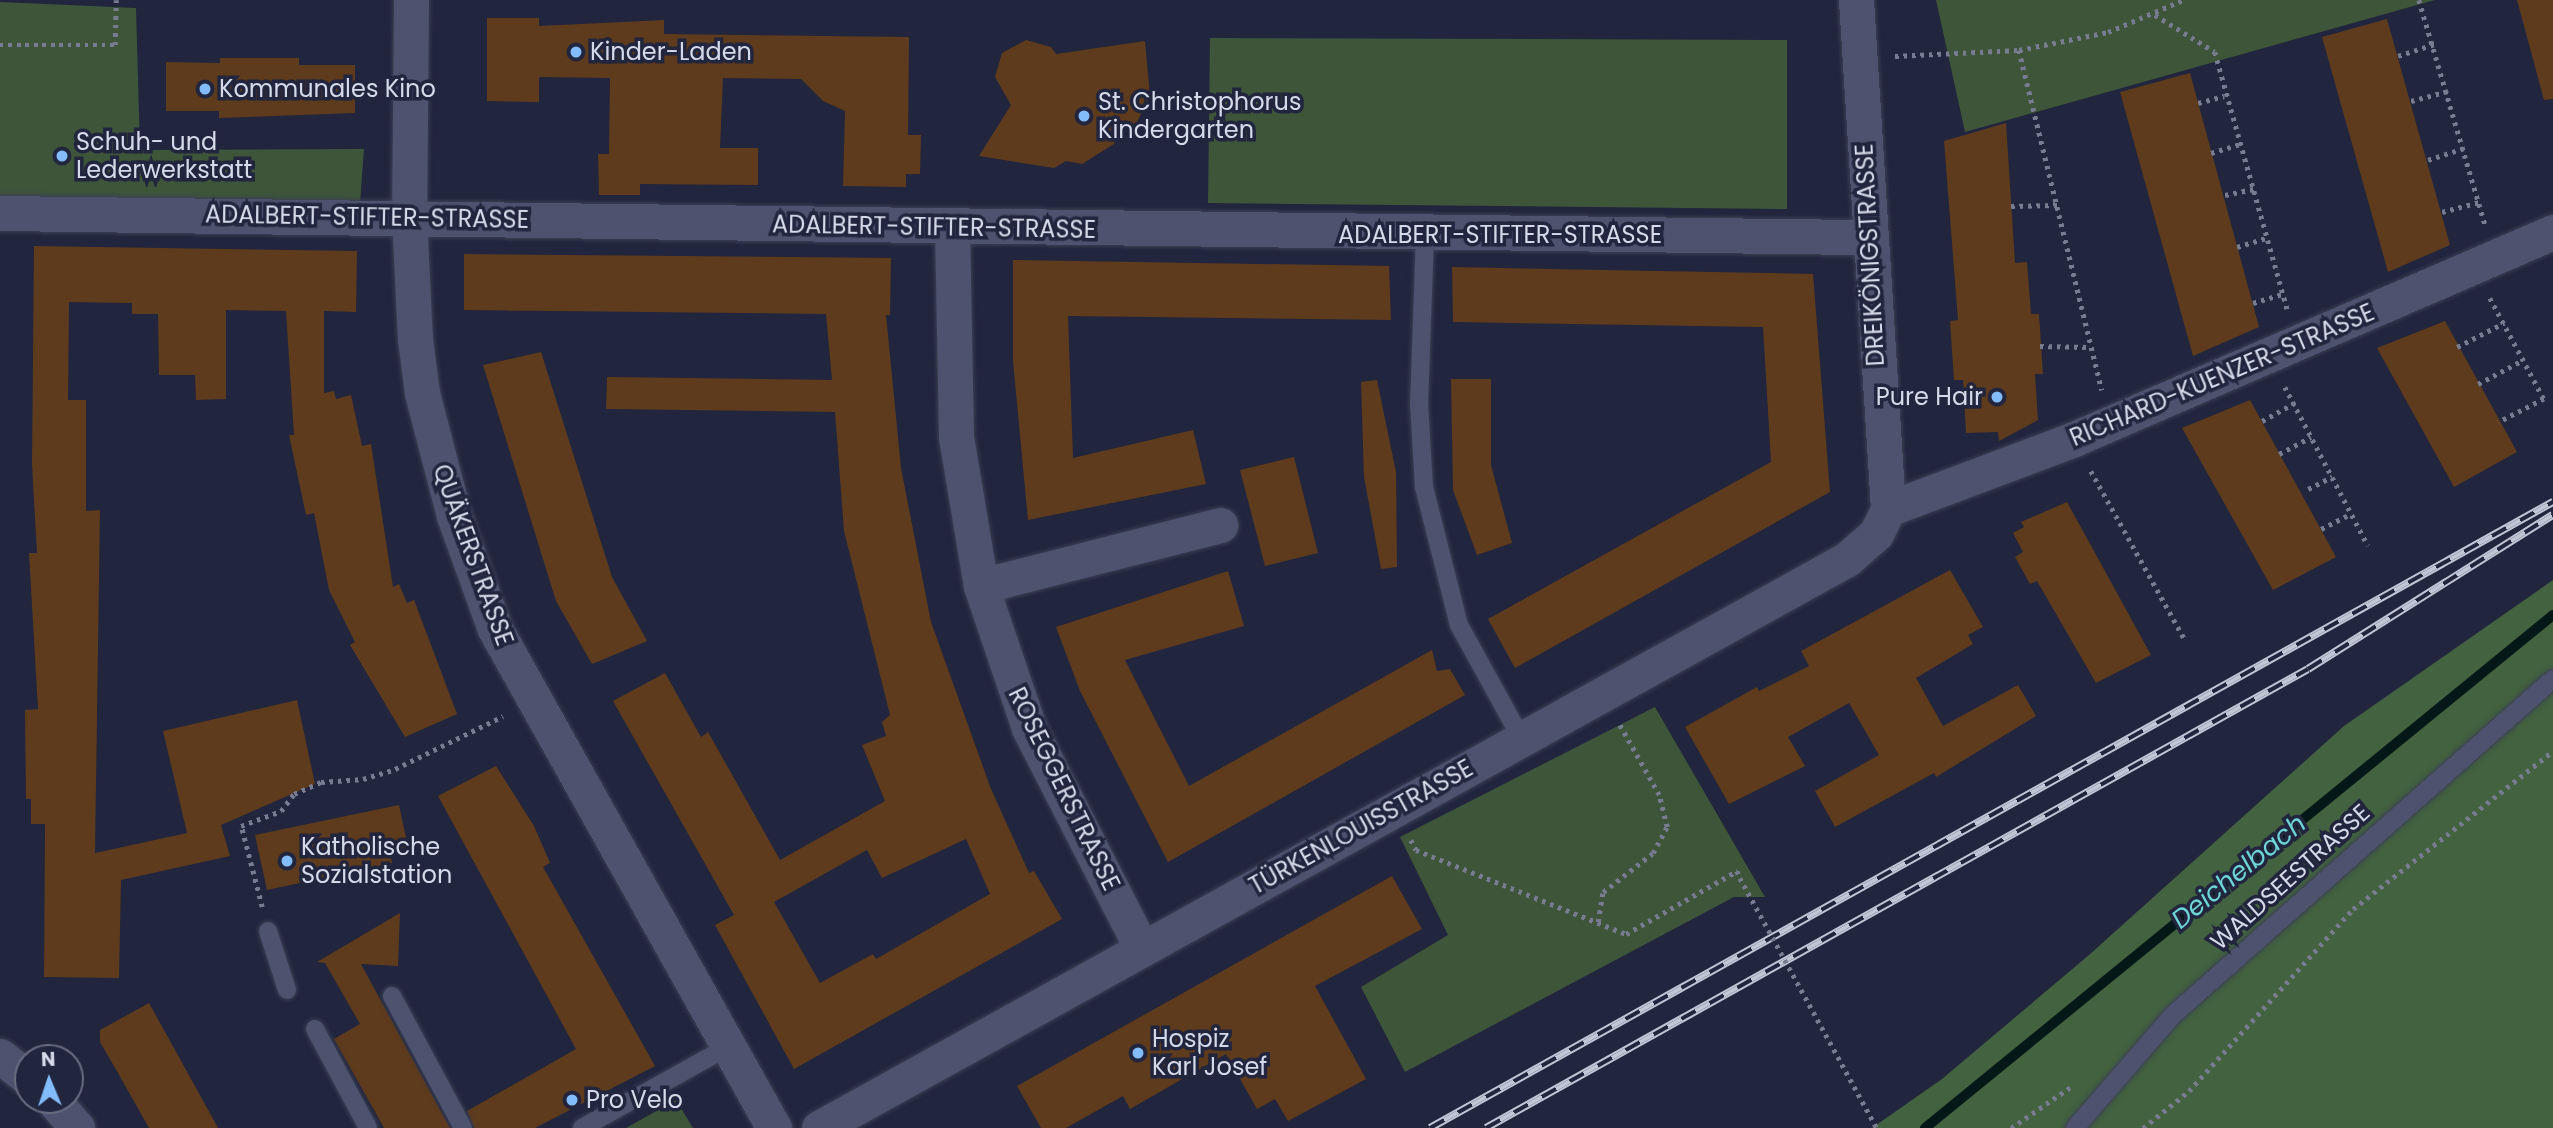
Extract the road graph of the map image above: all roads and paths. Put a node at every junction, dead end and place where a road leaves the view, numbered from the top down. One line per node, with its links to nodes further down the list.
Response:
1 (116, 0): 8 (path)
2 (411, 0): 27 (street, QUÄKERSTRASSE)
3 (1856, 0): 11 (street, DREIKÖNIGSTRASSE)
4 (2183, 0): 6 (path)
5 (2418, 0): 7 (path)
6 (2155, 15): 9 (path); 13 (path)
7 (2436, 44): 10 (path); 12 (path)
8 (0, 45)
9 (2019, 50): 11 (path); 23 (path)
10 (2398, 56)
11 (1859, 59): 31 (street, DREIKÖNIGSTRASSE)
12 (2448, 91): 14 (path); 17 (path)
13 (2224, 96): 15 (path); 16 (path)
14 (2411, 101)
15 (2198, 103)
16 (2240, 144): 18 (path); 20 (path)
17 (2464, 148): 19 (path); 22 (path)
18 (2211, 153)
19 (2428, 160)
20 (2253, 189): 21 (path); 32 (path)
21 (2225, 195)
22 (2479, 202): 25 (path); 34 (path)
23 (2057, 205): 24 (path); 39 (path)
24 (2011, 206)
25 (2442, 212)
26 (0, 213): 27 (street, ADALBERT-STIFTER-STRASSE)
27 (409, 217): 28 (street, ADALBERT-STIFTER-STRASSE); 62 (street, QUÄKERSTRASSE)
28 (952, 228): 30 (street, ADALBERT-STIFTER-STRASSE); 58 (street, ROSEGGERSTRASSE)
29 (2553, 232): 34 (street, RICHARD-KUENZER-STRASSE)
30 (1425, 235): 31 (street, ADALBERT-STIFTER-STRASSE); 63 (lane)
31 (1867, 237): 53 (street, DREIKÖNIGSTRASSE)
32 (2266, 238): 33 (path); 35 (path)
33 (2237, 247)
34 (2484, 262): 37 (path); 41 (street, RICHARD-KUENZER-STRASSE)
35 (2283, 294): 36 (path); 41 (path)
36 (2253, 303)
37 (2504, 323): 40 (path); 42 (path)
38 (2040, 346): 39 (path)
39 (2090, 347): 46 (path)
40 (2458, 347)
41 (2282, 349): 44 (path); 46 (street, RICHARD-KUENZER-STRASSE)
42 (2523, 360): 43 (path); 47 (path)
43 (2478, 384)
44 (2294, 404): 45 (path); 48 (path)
45 (2262, 421)
46 (2111, 422): 49 (street, RICHARD-KUENZER-STRASSE)
47 (2499, 422)
48 (2311, 437): 50 (path); 51 (path)
49 (2074, 439): 53 (street, RICHARD-KUENZER-STRASSE); 59 (path)
50 (2279, 454)
51 (2332, 477): 52 (path); 54 (path)
52 (2308, 489)
53 (1888, 509): 61 (street, TÜRKENLOUISSTRASSE)
54 (2351, 514): 56 (path); 57 (path)
55 (1220, 525): 58 (street)
56 (2321, 529)
57 (2368, 546)
58 (981, 586): 68 (street, ROSEGGERSTRASSE)
59 (2185, 638)
60 (2553, 679): 83 (lane, WALDSEESTRASSE)
61 (1602, 694): 63 (street, TÜRKENLOUISSTRASSE); 66 (path)
62 (534, 700): 67 (path); 72 (street, QUÄKERSTRASSE)
63 (1521, 738): 65 (street, TÜRKENLOUISSTRASSE)
64 (2553, 751): 84 (path)
65 (1394, 808): 66 (path); 68 (street, TÜRKENLOUISSTRASSE)
66 (1598, 922): 82 (path, bridge)
67 (268, 931): 69 (lane)
68 (1142, 949): 81 (street, TÜRKENLOUISSTRASSE)
69 (287, 990)
70 (392, 996): 78 (lane)
71 (315, 1029): 77 (lane)
72 (726, 1048): 79 (lane); 80 (street, QUÄKERSTRASSE)
73 (0, 1056): 74 (street)
74 (14, 1067)
75 (65, 1114): 76 (street)
76 (77, 1128)
77 (369, 1128)
78 (463, 1128)
79 (582, 1128)
80 (774, 1128)
81 (819, 1128)
82 (1877, 1128)
83 (2076, 1128)
84 (2143, 1128)

